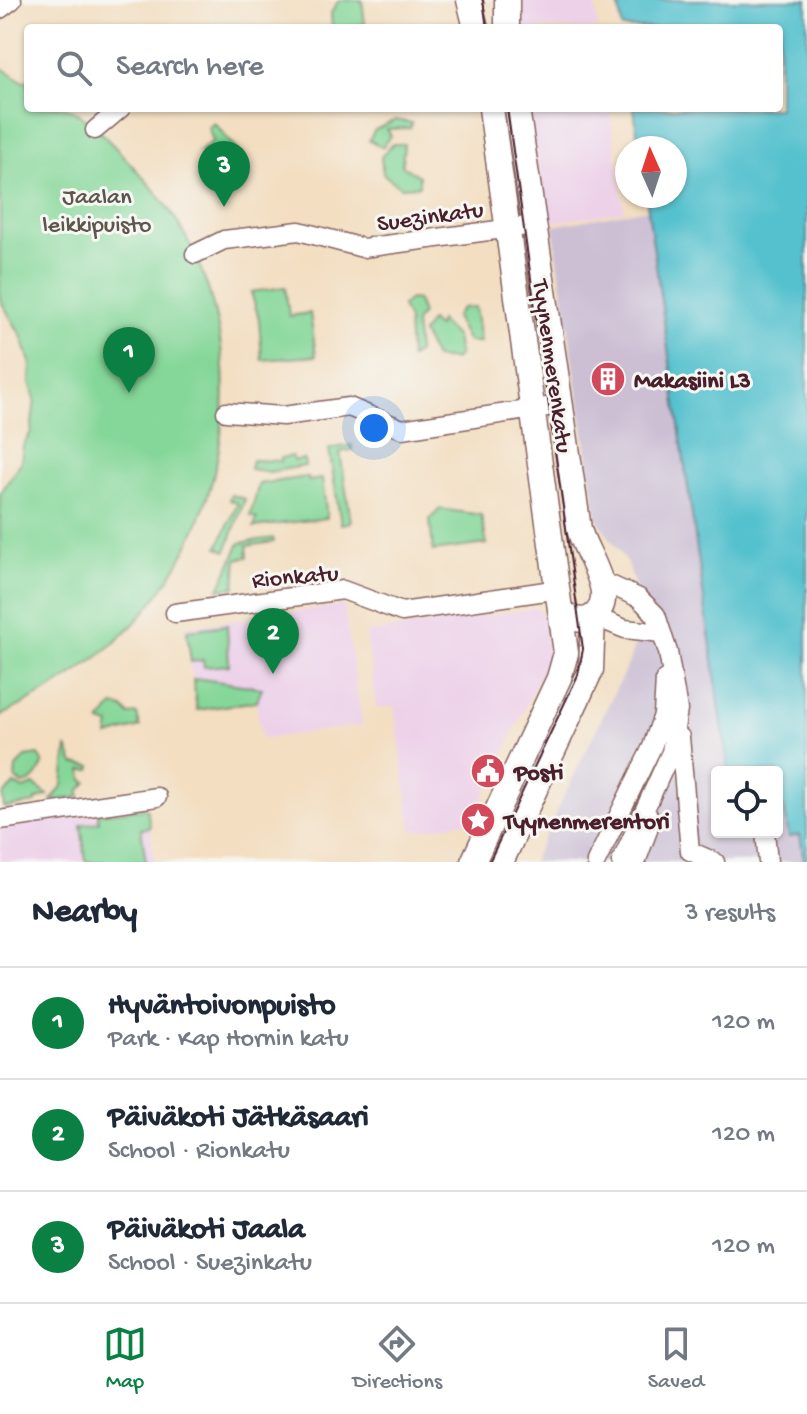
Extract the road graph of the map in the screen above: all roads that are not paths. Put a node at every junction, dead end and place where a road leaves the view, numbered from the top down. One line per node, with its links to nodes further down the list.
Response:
1 (12, 0): 4 (street)
2 (469, 0): 5 (main road)
3 (507, 0): 6 (main road)
4 (0, 9)
5 (475, 24)
6 (507, 24)
7 (116, 112): 10 (street)
8 (492, 112): 12 (main road, Tyynenmerenkatu)
9 (518, 112): 11 (main road, Tyynenmerenkatu)
10 (95, 130)
11 (534, 225): 12 (street, Suezinkatu); 14 (main road, Tyynenmerenkatu)
12 (509, 228): 13 (street, Suezinkatu); 15 (main road, Tyynenmerenkatu)
13 (195, 254)
14 (560, 405): 15 (street); 17 (main road, Tyynenmerenkatu)
15 (535, 408): 16 (street); 18 (main road, Tyynenmerenkatu)
16 (226, 412)
17 (604, 582): 20 (main road); 21 (street)
18 (560, 601): 19 (street, Rionkatu); 20 (main road); 28 (main road, Tyynenmerenkatu)
19 (175, 613)
20 (593, 616): 21 (street); 29 (main road)
21 (662, 633): 22 (street)
22 (668, 652): 23 (street); 30 (street)
23 (678, 710): 25 (street); 33 (street)
24 (157, 797): 26 (street)
25 (647, 806): 31 (street); 32 (street)
26 (0, 820)
27 (766, 838): 34 (street)
28 (473, 862)
29 (501, 862)
30 (596, 862)
31 (621, 862)
32 (636, 862)
33 (715, 862)
34 (768, 862)

